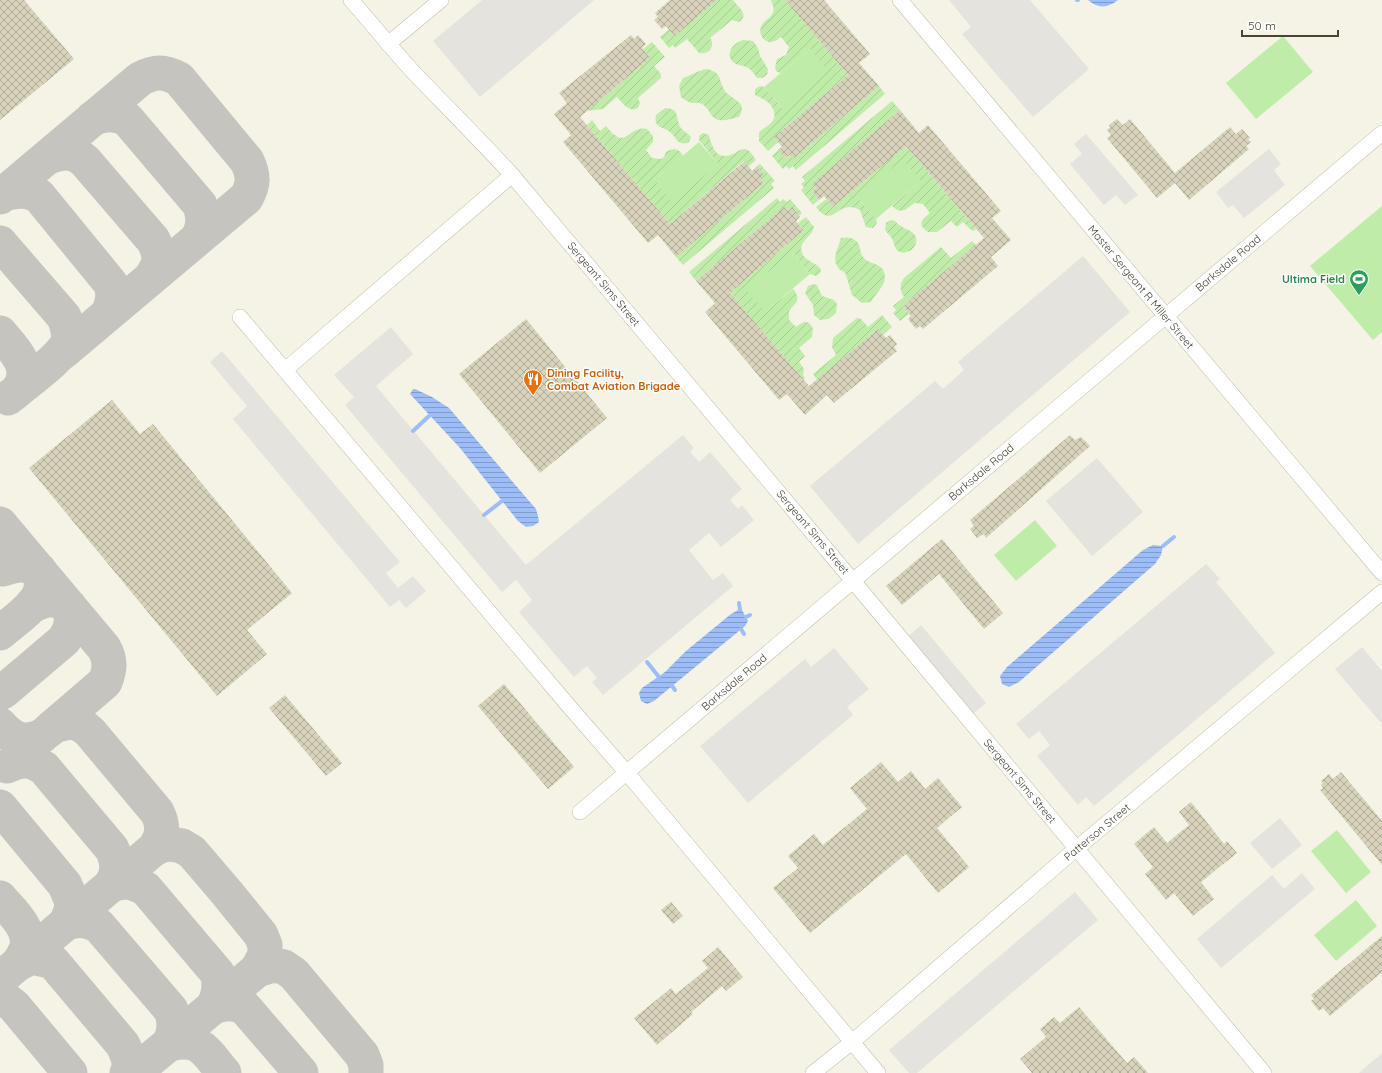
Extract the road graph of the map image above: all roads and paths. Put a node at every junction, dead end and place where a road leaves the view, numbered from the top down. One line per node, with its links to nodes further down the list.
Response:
1 (351, 0): 4 (street, Sergeant Sims Street)
2 (441, 0): 4 (street)
3 (900, 0): 7 (street, Master Sergeant R Miller Street)
4 (388, 44): 6 (street, Sergeant Sims Street)
5 (1382, 133): 7 (street, Barksdale Road)
6 (512, 175): 9 (street); 11 (street, Sergeant Sims Street)
7 (1165, 316): 10 (street, Master Sergeant R Miller Street); 11 (street, Barksdale Road)
8 (240, 317): 9 (street)
9 (285, 370): 13 (street)
10 (1382, 574)
11 (853, 581): 13 (street, Barksdale Road); 15 (street, Sergeant Sims Street)
12 (1382, 592): 15 (street, Patterson Street)
13 (626, 773): 14 (street, Barksdale Road); 16 (street)
14 (580, 812)
15 (1077, 848): 16 (street, Patterson Street); 19 (street, Sergeant Sims Street)
16 (852, 1042): 17 (street, Patterson Street); 18 (street)
17 (813, 1073)
18 (878, 1073)
19 (1264, 1073)

